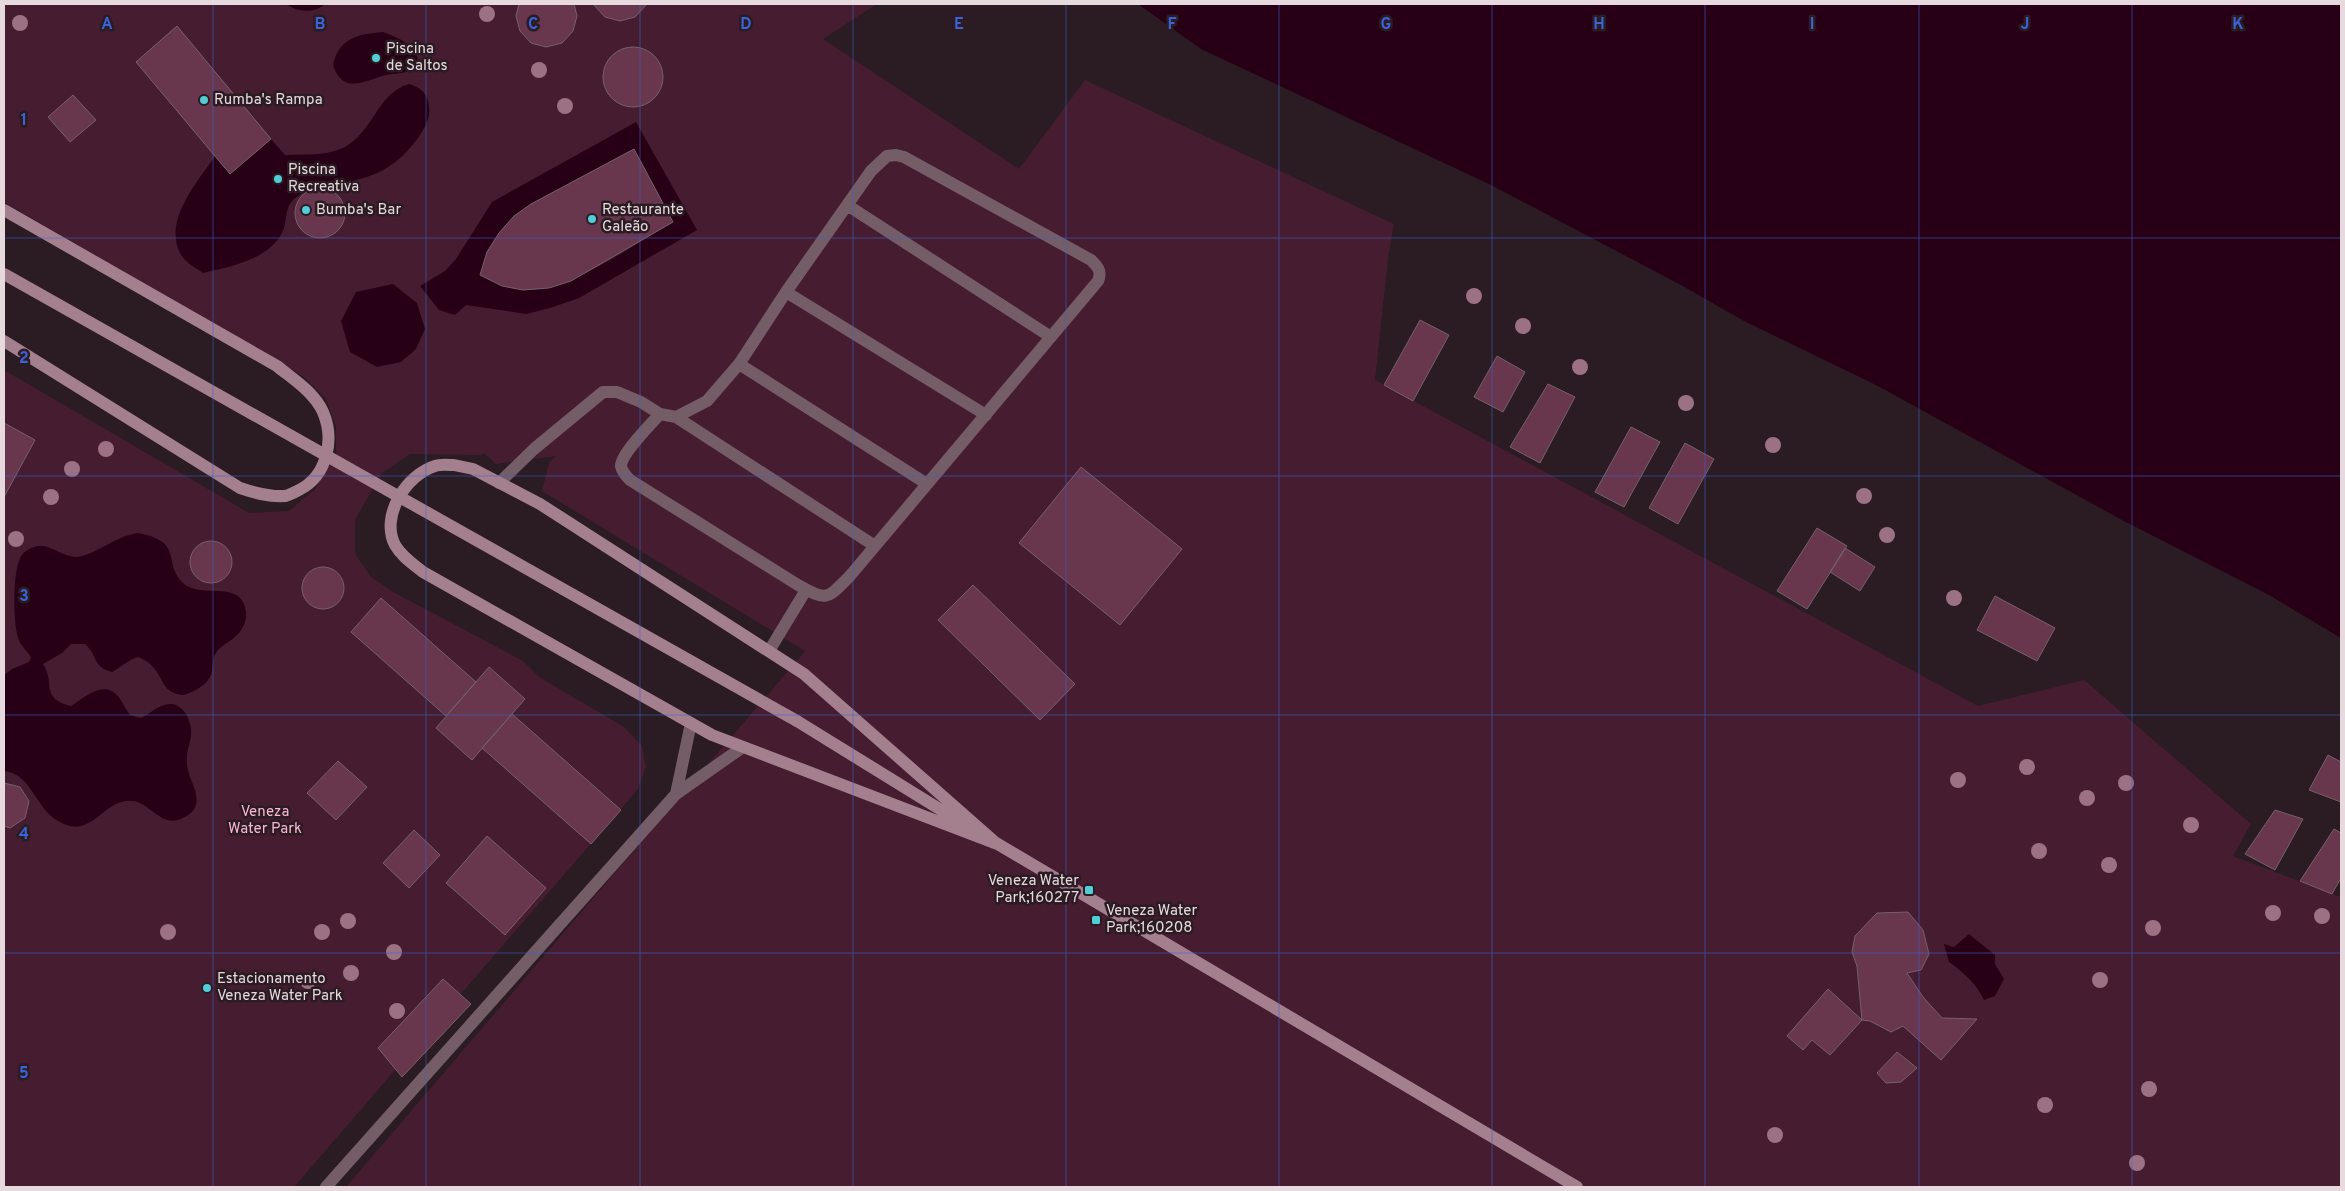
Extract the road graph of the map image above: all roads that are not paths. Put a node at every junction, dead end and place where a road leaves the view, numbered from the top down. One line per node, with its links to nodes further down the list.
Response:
1 (847, 205): 4 (street); 5 (street); 5 (street)
2 (4, 210): 6 (main road)
3 (4, 274): 19 (main road, bridge)
4 (786, 292): 7 (street); 9 (street)
5 (1051, 337): 9 (street)
6 (4, 341)
7 (739, 364): 10 (street); 12 (street)
8 (660, 414): 10 (street); 11 (street); 14 (street)
9 (986, 415): 12 (street)
10 (676, 416): 13 (street)
11 (499, 483): 15 (main road); 16 (main road)
12 (927, 484): 13 (street)
13 (875, 546): 14 (street)
14 (806, 590): 15 (street)
15 (769, 651): 19 (main road)
16 (691, 723): 17 (main road); 18 (street)
17 (743, 747): 18 (street); 19 (main road)
18 (676, 794): 20 (street)
19 (997, 844): 21 (main road)
20 (326, 1187)
21 (1577, 1187)

